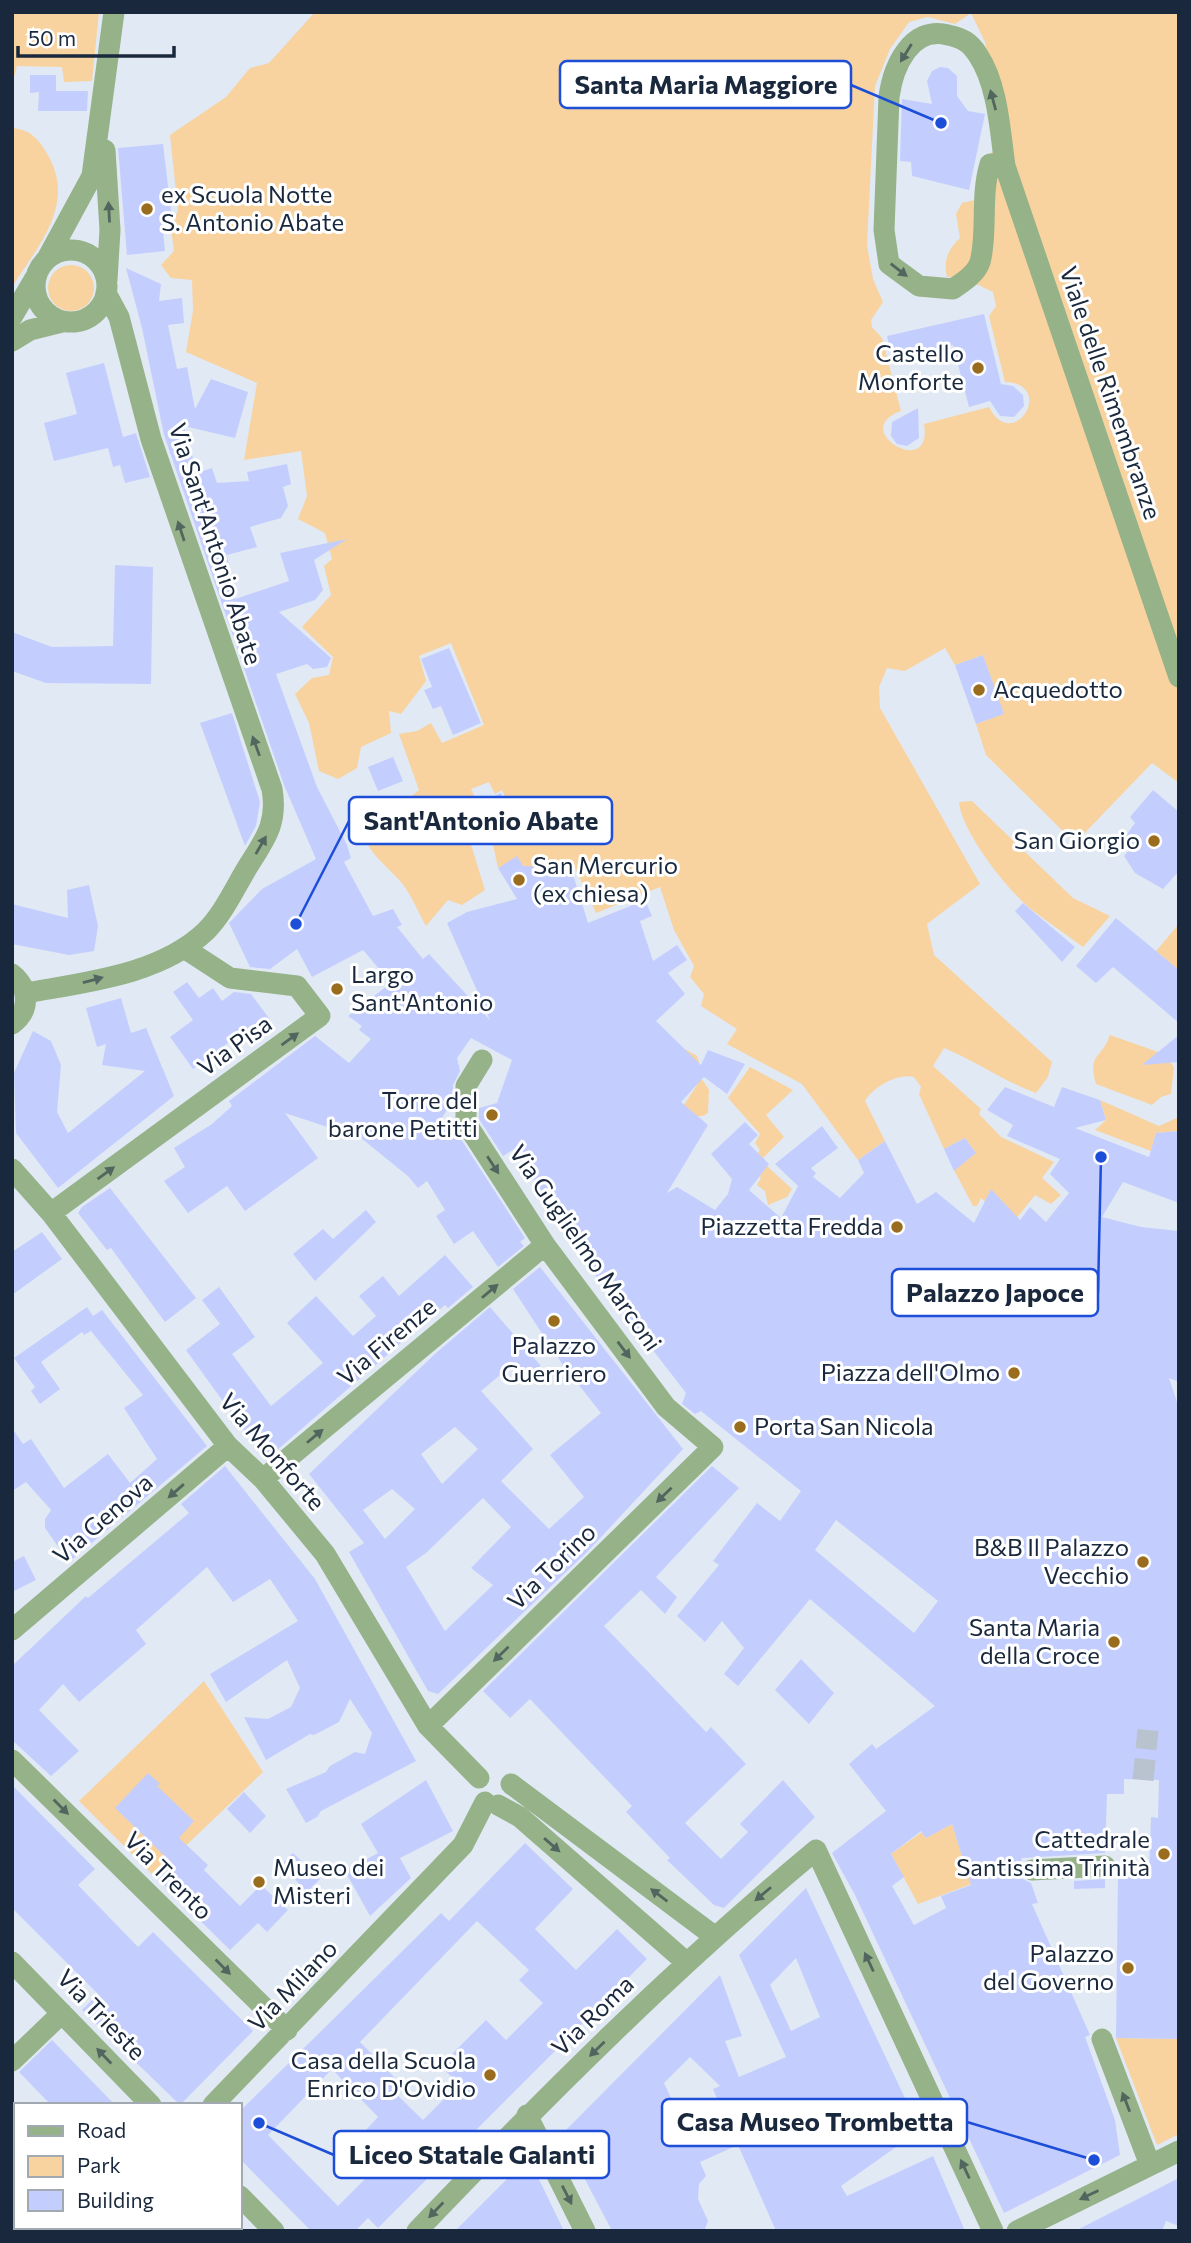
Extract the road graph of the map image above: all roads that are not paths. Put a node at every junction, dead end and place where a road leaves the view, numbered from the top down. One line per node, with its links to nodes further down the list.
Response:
1 (114, 12): 2 (street)
2 (102, 99): 4 (street); 6 (street, one-way to 2)
3 (1005, 166): 3 (street, Viale delle Rimembranze, one-way to 3); 10 (street, Viale delle Rimembranze)
4 (48, 257): 5 (street); 6 (street)
5 (35, 278): 7 (street); 8 (street)
6 (106, 287): 8 (street); 11 (street, Via Sant'Antonio Abate, one-way to 6)
7 (12, 317)
8 (62, 322): 9 (street)
9 (12, 341)
10 (1179, 677)
11 (184, 948): 13 (street, one-way to 11); 17 (street, Via Pisa, one-way to 11)
12 (12, 974): 13 (street)
13 (26, 993): 14 (street)
14 (12, 1024)
15 (482, 1060): 18 (street, Via Guglielmo Marconi, one-way to 18)
16 (12, 1168): 17 (street, Via Monforte)
17 (51, 1213): 19 (street, Via Monforte)
18 (545, 1245): 20 (street, Via Guglielmo Marconi, one-way to 20); 21 (street, Via Firenze, one-way to 18)
19 (228, 1446): 21 (street, Via Monforte); 22 (street, Via Genova, one-way to 22)
20 (713, 1447): 23 (street, Via Torino, one-way to 23)
21 (263, 1479): 23 (street, Via Monforte)
22 (12, 1630)
23 (428, 1726): 25 (street, Via Monforte)
24 (12, 1759): 34 (street, Via Trento, one-way to 34)
25 (479, 1779): 26 (street); 27 (street)
26 (511, 1784): 27 (street); 30 (street, one-way to 26)
27 (491, 1804): 32 (street, one-way to 32); 34 (street, Via Milano)
28 (1105, 1866): 29 (street)
29 (1032, 1870)
30 (714, 1936): 32 (street, Via Roma); 46 (street, Via Roma, one-way to 30)
31 (12, 1962): 33 (street, Via Trieste)
32 (687, 1963): 39 (street, Via Roma, one-way to 39)
33 (62, 2012): 36 (street); 37 (street, Via Trieste, one-way to 33)
34 (288, 2030): 38 (street, Via Milano)
35 (1102, 2039): 41 (street, one-way to 35)
36 (12, 2061)
37 (149, 2103)
38 (215, 2103)
39 (527, 2115): 44 (street, Via Roma, one-way to 44); 45 (street, one-way to 45)
40 (1179, 2151): 41 (street)
41 (1150, 2165): 47 (street, one-way to 47)
42 (242, 2198): 43 (street)
43 (274, 2231)
44 (417, 2231)
45 (585, 2231)
46 (993, 2231)
47 (1017, 2231)

